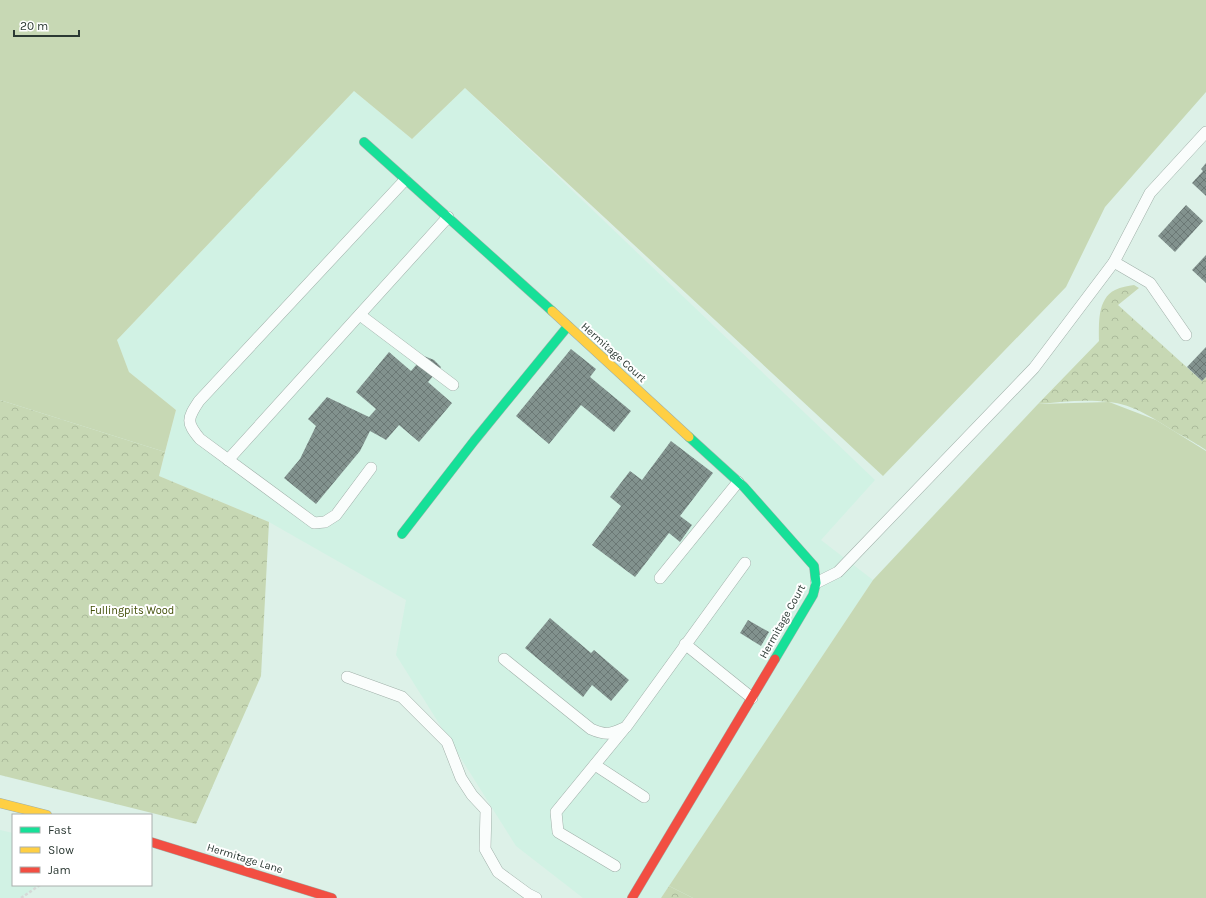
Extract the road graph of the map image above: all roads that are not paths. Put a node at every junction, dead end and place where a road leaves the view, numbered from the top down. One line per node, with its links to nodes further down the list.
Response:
1 (1206, 132): 5 (lane)
2 (364, 142): 3 (street, Hermitage Court)
3 (405, 180): 4 (street, Hermitage Court); 10 (lane)
4 (448, 217): 6 (lane); 7 (street, Hermitage Court)
5 (1114, 262): 8 (lane); 16 (lane)
6 (360, 315): 9 (lane); 10 (lane)
7 (568, 326): 12 (street, Hermitage Court); 13 (street, Hermitage Court)
8 (1186, 335)
9 (453, 385)
10 (228, 460): 11 (lane)
11 (371, 468)
12 (738, 482): 15 (lane); 16 (street, Hermitage Court)
13 (402, 534)
14 (745, 563): 17 (lane)
15 (660, 578)
16 (816, 583): 20 (street, Hermitage Court)
17 (685, 644): 20 (lane); 21 (lane)
18 (504, 659): 21 (lane)
19 (347, 677): 29 (lane)
20 (752, 698): 30 (street, Hermitage Court)
21 (626, 727): 22 (lane)
22 (595, 765): 23 (lane); 27 (lane)
23 (644, 797)
24 (0, 804): 25 (street)
25 (43, 814)
26 (152, 842): 28 (street, Hermitage Lane)
27 (615, 866)
28 (332, 898)
29 (536, 898)
30 (632, 898)

